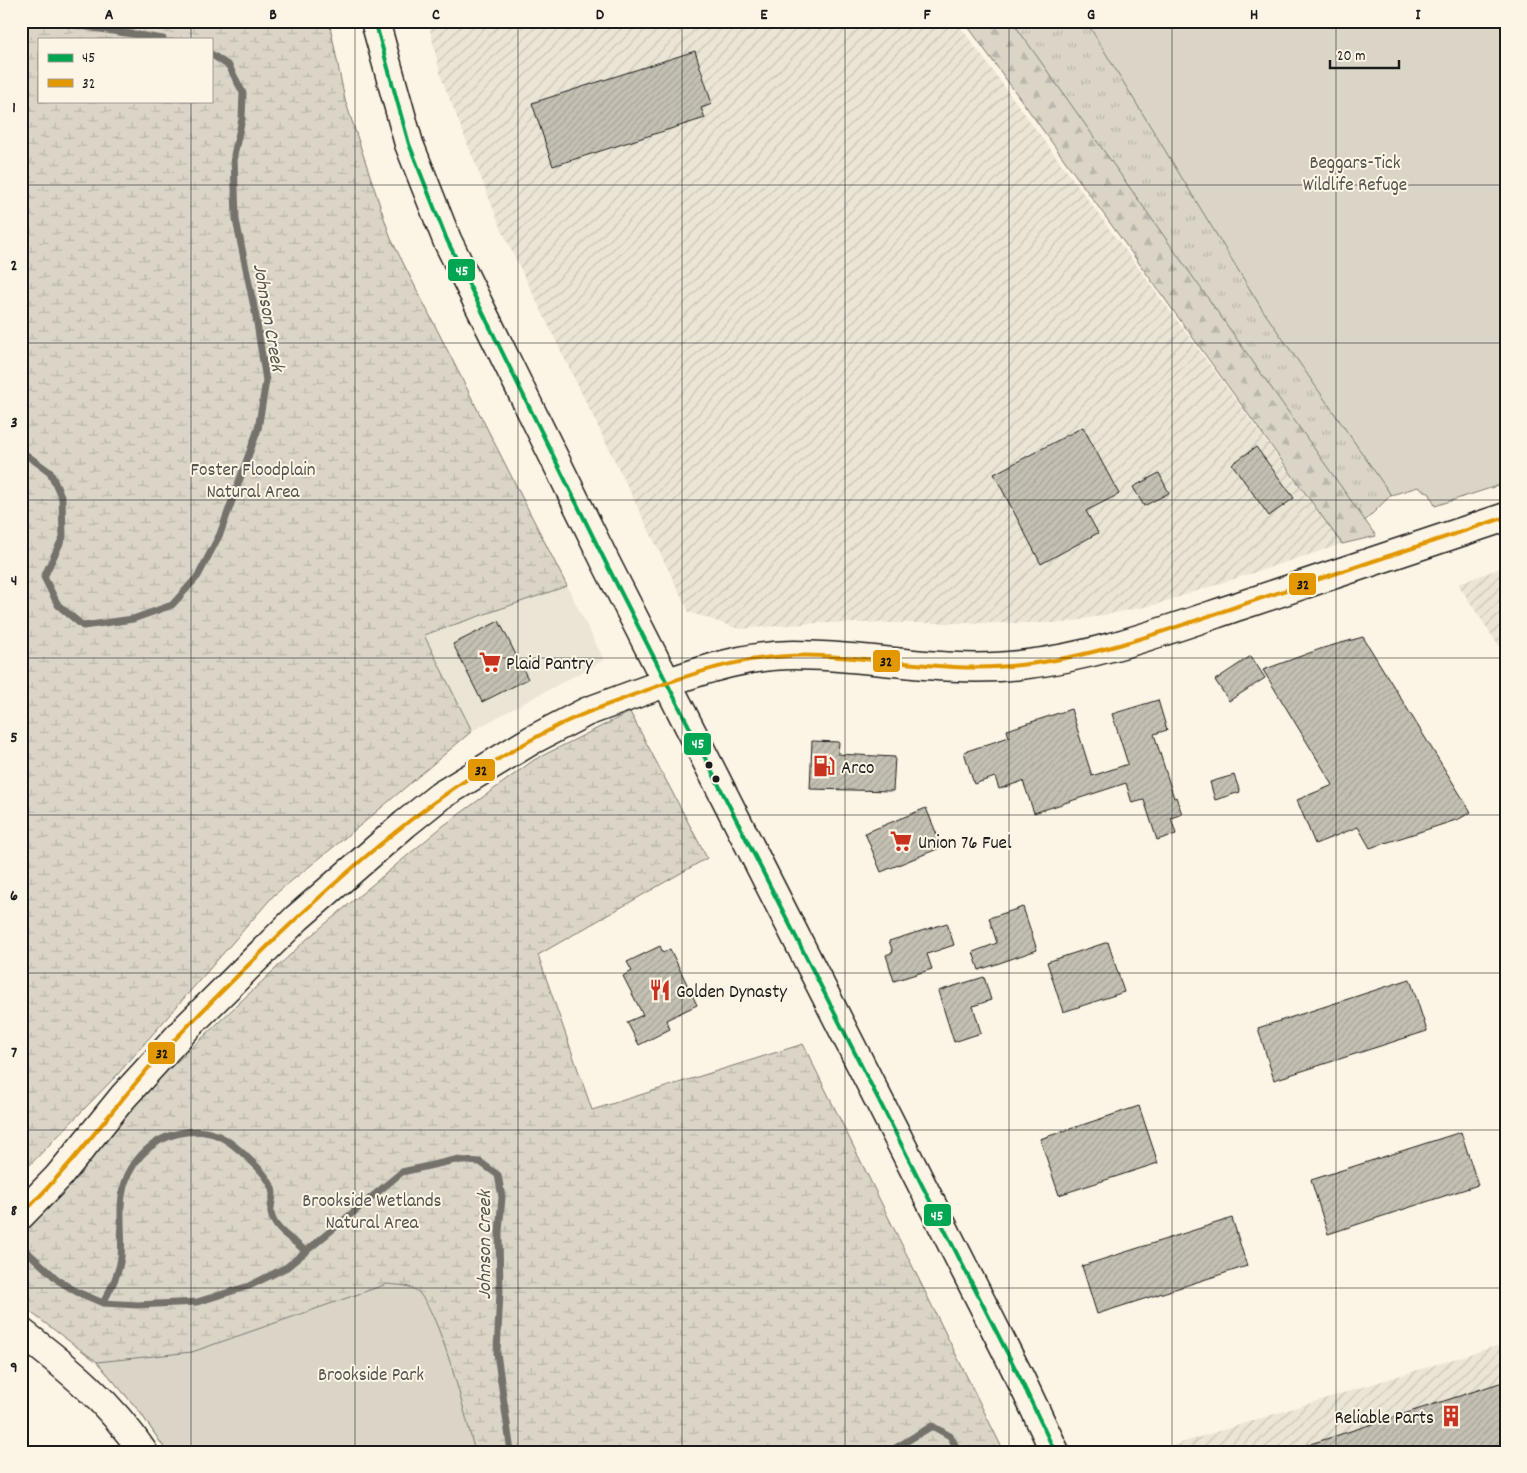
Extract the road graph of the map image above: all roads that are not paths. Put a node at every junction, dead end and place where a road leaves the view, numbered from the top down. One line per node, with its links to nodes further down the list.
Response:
1 (375, 21): 3 (main road)
2 (1506, 517): 3 (main road)
3 (668, 682): 4 (main road); 7 (main road)
4 (23, 1213)
5 (21, 1332): 6 (main road)
6 (143, 1452)
7 (1055, 1452)

